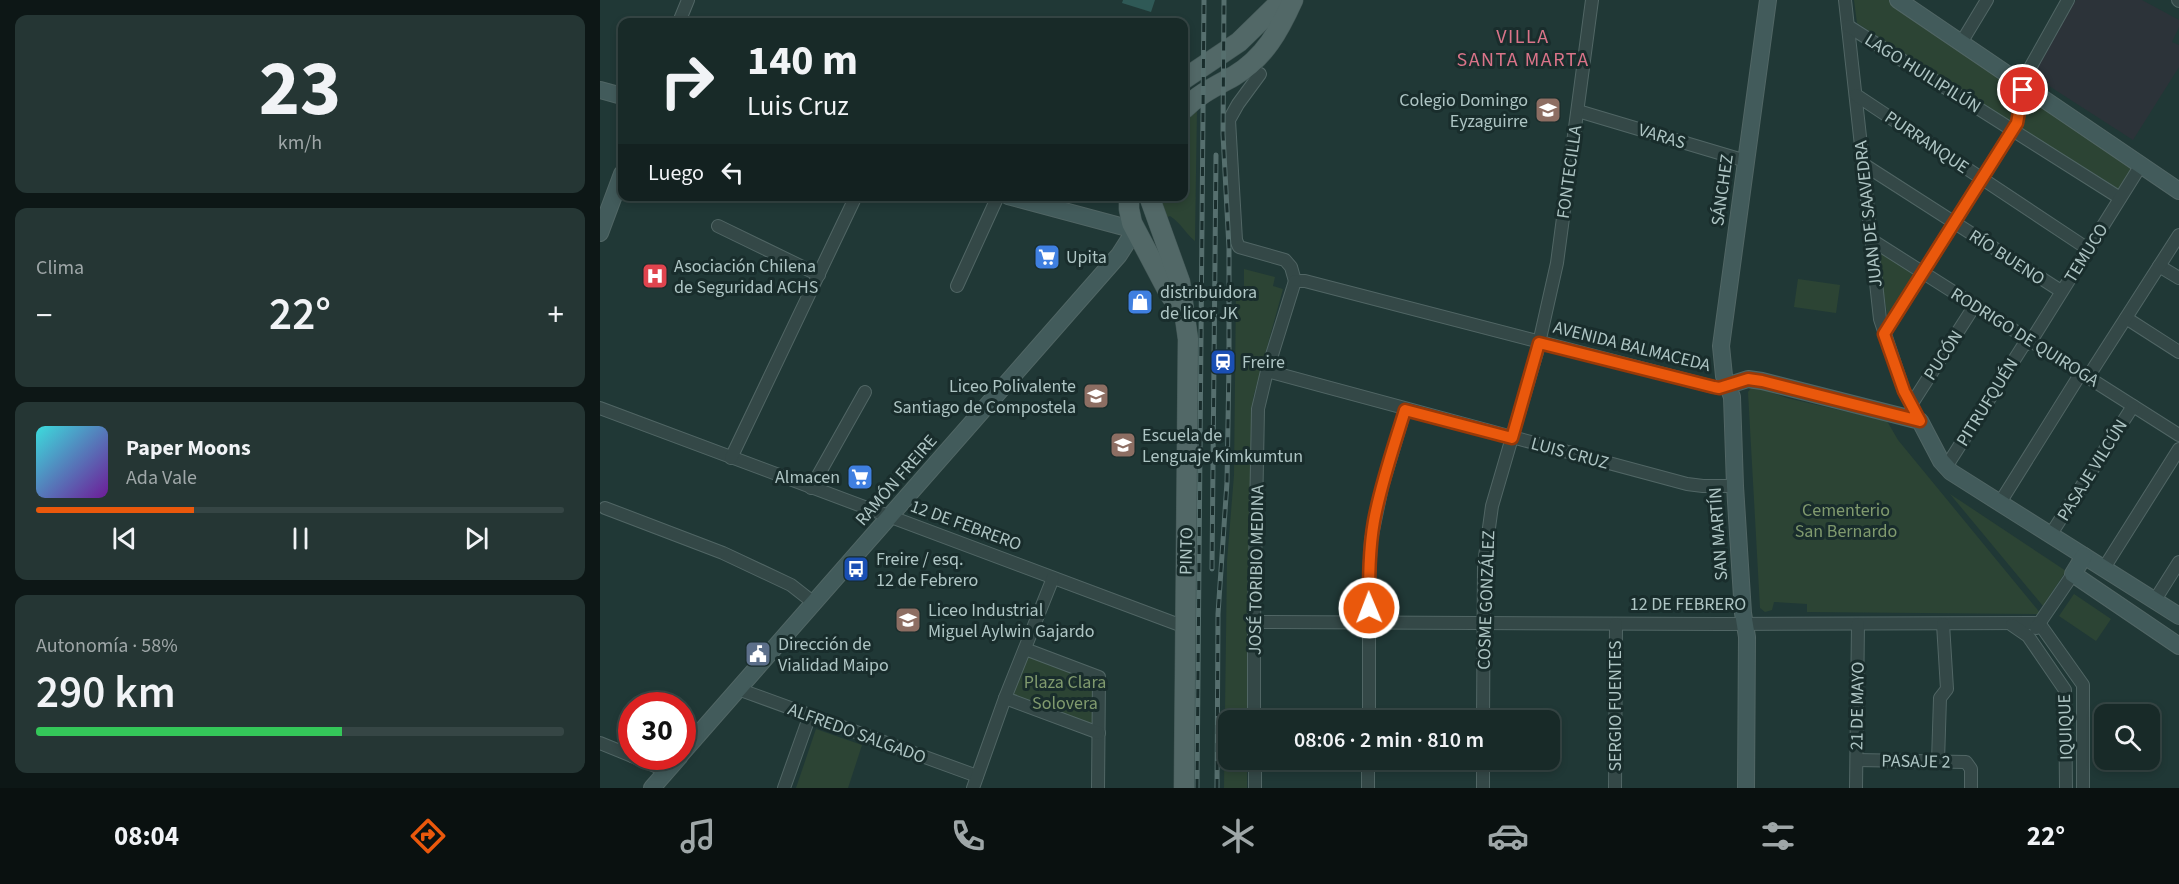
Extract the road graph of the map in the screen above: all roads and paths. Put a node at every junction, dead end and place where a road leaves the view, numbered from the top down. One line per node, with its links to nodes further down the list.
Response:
1 (688, 0): 10 (street)
2 (1282, 0): 14 (main road)
3 (1291, 0): 17 (main road); 20 (main road)
4 (1592, 0): 21 (street, FONTECILLA)
5 (1768, 0): 23 (street, SÁNCHEZ)
6 (1845, 0): 11 (street, JUAN DE SAAVEDRA)
7 (1987, 0): 12 (street)
8 (2068, 0): 15 (street)
9 (1907, 3): 12 (street)
10 (681, 18)
11 (1848, 26): 19 (street, JUAN DE SAAVEDRA); 22 (street, LAGO HUILIPILÚN)
12 (1961, 43): 15 (street)
13 (1260, 74): 47 (street)
14 (1188, 76)
15 (2021, 84): 22 (street); 25 (street)
16 (600, 90): 18 (street)
17 (1188, 91)
18 (618, 95)
19 (1856, 95): 24 (street, JUAN DE SAAVEDRA); 26 (street, PURRANQUE)
20 (1188, 106)
21 (1578, 111): 23 (street, VARAS); 55 (street, FONTECILLA)
22 (2013, 129): 26 (street); 29 (street, LAGO HUILIPILÚN)
23 (1746, 161): 59 (street, SÁNCHEZ)
24 (1863, 164): 36 (street, RÍO BUENO); 41 (street, JUAN DE SAAVEDRA)
25 (2141, 165): 28 (street); 29 (street, TEMUCO)
26 (1981, 178): 36 (street); 42 (street, PURRANQUE)
27 (618, 185): 39 (street)
28 (2179, 191)
29 (2120, 198): 42 (street, TEMUCO)
30 (854, 201): 45 (street)
31 (996, 201): 48 (street)
32 (1027, 201): 38 (street)
33 (1129, 201): 38 (main road, PINTO)
34 (1146, 201): 38 (main road)
35 (1149, 201): 51 (main road, PINTO)
36 (1954, 222): 44 (street); 49 (street, RÍO BUENO)
37 (718, 226): 45 (street)
38 (1135, 230): 51 (main road, PINTO); 75 (street, RAMÓN FREIRE)
39 (600, 233)
40 (2179, 235): 43 (street)
41 (1870, 239): 44 (street, RODRIGO DE QUIROGA); 53 (street, JUAN DE SAAVEDRA)
42 (2088, 249): 49 (street, TEMUCO)
43 (2159, 266): 46 (street); 52 (street)
44 (1923, 272): 50 (street, RODRIGO DE QUIROGA); 53 (street)
45 (819, 274): 69 (street)
46 (2179, 279)
47 (1295, 281): 55 (street, AVENIDA BALMACEDA); 57 (street, JOSÉ TORIBIO MEDINA)
48 (957, 286)
49 (2061, 291): 54 (street, TEMUCO)
50 (1975, 305): 54 (street, RODRIGO DE QUIROGA); 61 (street, PUCÓN)
51 (1184, 315): 94 (main road, PINTO)
52 (2126, 318): 56 (street); 58 (street)
53 (1884, 334): 61 (street, JUAN DE SAAVEDRA)
54 (2031, 340): 58 (street, RODRIGO DE QUIROGA); 70 (street, PITRUFQUÉN)
55 (1539, 343): 59 (street, AVENIDA BALMACEDA); 67 (street, COSME GONZÁLEZ)
56 (2179, 352)
57 (1267, 371): 64 (street, LUIS CRUZ); 85 (street, JOSÉ TORIBIO MEDINA)
58 (2085, 375): 62 (street, RODRIGO DE QUIROGA); 73 (street)
59 (1729, 385): 65 (street, AVENIDA BALMACEDA); 71 (street, SAN MARTÍN)
60 (865, 392): 72 (street)
61 (1911, 405): 65 (street, JUAN DE SAAVEDRA)
62 (2133, 406): 66 (street, RODRIGO DE QUIROGA); 76 (street, PASAJE VILCÚN)
63 (600, 408): 69 (street, 12 DE FEBRERO)
64 (1405, 410): 67 (street, LUIS CRUZ); 86 (street)
65 (1920, 421): 70 (street)
66 (2179, 435)
67 (1512, 438): 71 (street, LUIS CRUZ); 87 (street, COSME GONZÁLEZ)
68 (2179, 449): 79 (street)
69 (731, 458): 72 (street, 12 DE FEBRERO)
70 (1946, 467): 73 (street)
71 (1735, 486): 89 (street, SAN MARTÍN)
72 (811, 488): 75 (street, 12 DE FEBRERO)
73 (2001, 501): 76 (street)
74 (605, 508): 83 (street)
75 (889, 518): 81 (street, 12 DE FEBRERO); 83 (street, RAMÓN FREIRE)
76 (2052, 534): 77 (street)
77 (2084, 555): 79 (street); 80 (street)
78 (2179, 562): 82 (street)
79 (2104, 568): 82 (street)
80 (2073, 574): 93 (street); 96 (street)
81 (1053, 578): 94 (street, 12 DE FEBRERO); 97 (street)
82 (2155, 600): 84 (street)
83 (814, 603): 98 (street, RAMÓN FREIRE)
84 (2179, 616)
85 (1254, 622): 86 (street, 12 DE FEBRERO); 100 (street, JOSÉ TORIBIO MEDINA)
86 (1370, 622): 87 (street, 12 DE FEBRERO); 101 (street)
87 (1483, 622): 88 (street, 12 DE FEBRERO); 102 (street, COSME GONZÁLEZ)
88 (1616, 624): 89 (street, 12 DE FEBRERO); 122 (street, SERGIO FUENTES)
89 (1745, 624): 90 (street, 12 DE FEBRERO); 123 (street, SAN MARTÍN)
90 (1858, 624): 91 (street, 12 DE FEBRERO); 108 (street, 21 DE MAYO)
91 (1943, 624): 92 (street, 12 DE FEBRERO); 109 (street)
92 (2011, 624): 93 (street, 12 DE FEBRERO); 95 (street, IQUIQUE)
93 (2039, 624): 95 (street); 127 (street)
94 (1185, 627): 118 (main road, PINTO)
95 (2032, 641): 126 (street, IQUIQUE)
96 (2179, 646)
97 (1025, 649): 99 (street); 104 (street)
98 (738, 689): 103 (street, ALFREDO SALGADO); 105 (street, RAMÓN FREIRE)
99 (1005, 698): 104 (street); 114 (street)
100 (1254, 710)
101 (1369, 710)
102 (1483, 710)
103 (810, 715): 114 (street, ALFREDO SALGADO); 116 (street)
104 (1099, 733): 117 (street)
105 (696, 737)
106 (600, 742): 107 (street)
107 (618, 750)
108 (1857, 760): 109 (street, PASAJE 2); 124 (street, 21 DE MAYO)
109 (1938, 761): 125 (street, PASAJE 2)
110 (1254, 770): 119 (street)
111 (1368, 770): 120 (street)
112 (1483, 770): 121 (street)
113 (667, 771): 115 (street, RAMÓN FREIRE)
114 (975, 782)
115 (652, 788)
116 (784, 788)
117 (1098, 788)
118 (1184, 788)
119 (1255, 788)
120 (1368, 788)
121 (1483, 788)
122 (1614, 788)
123 (1746, 788)
124 (1856, 788)
125 (1971, 788)
126 (2066, 788)
127 (2084, 788)

